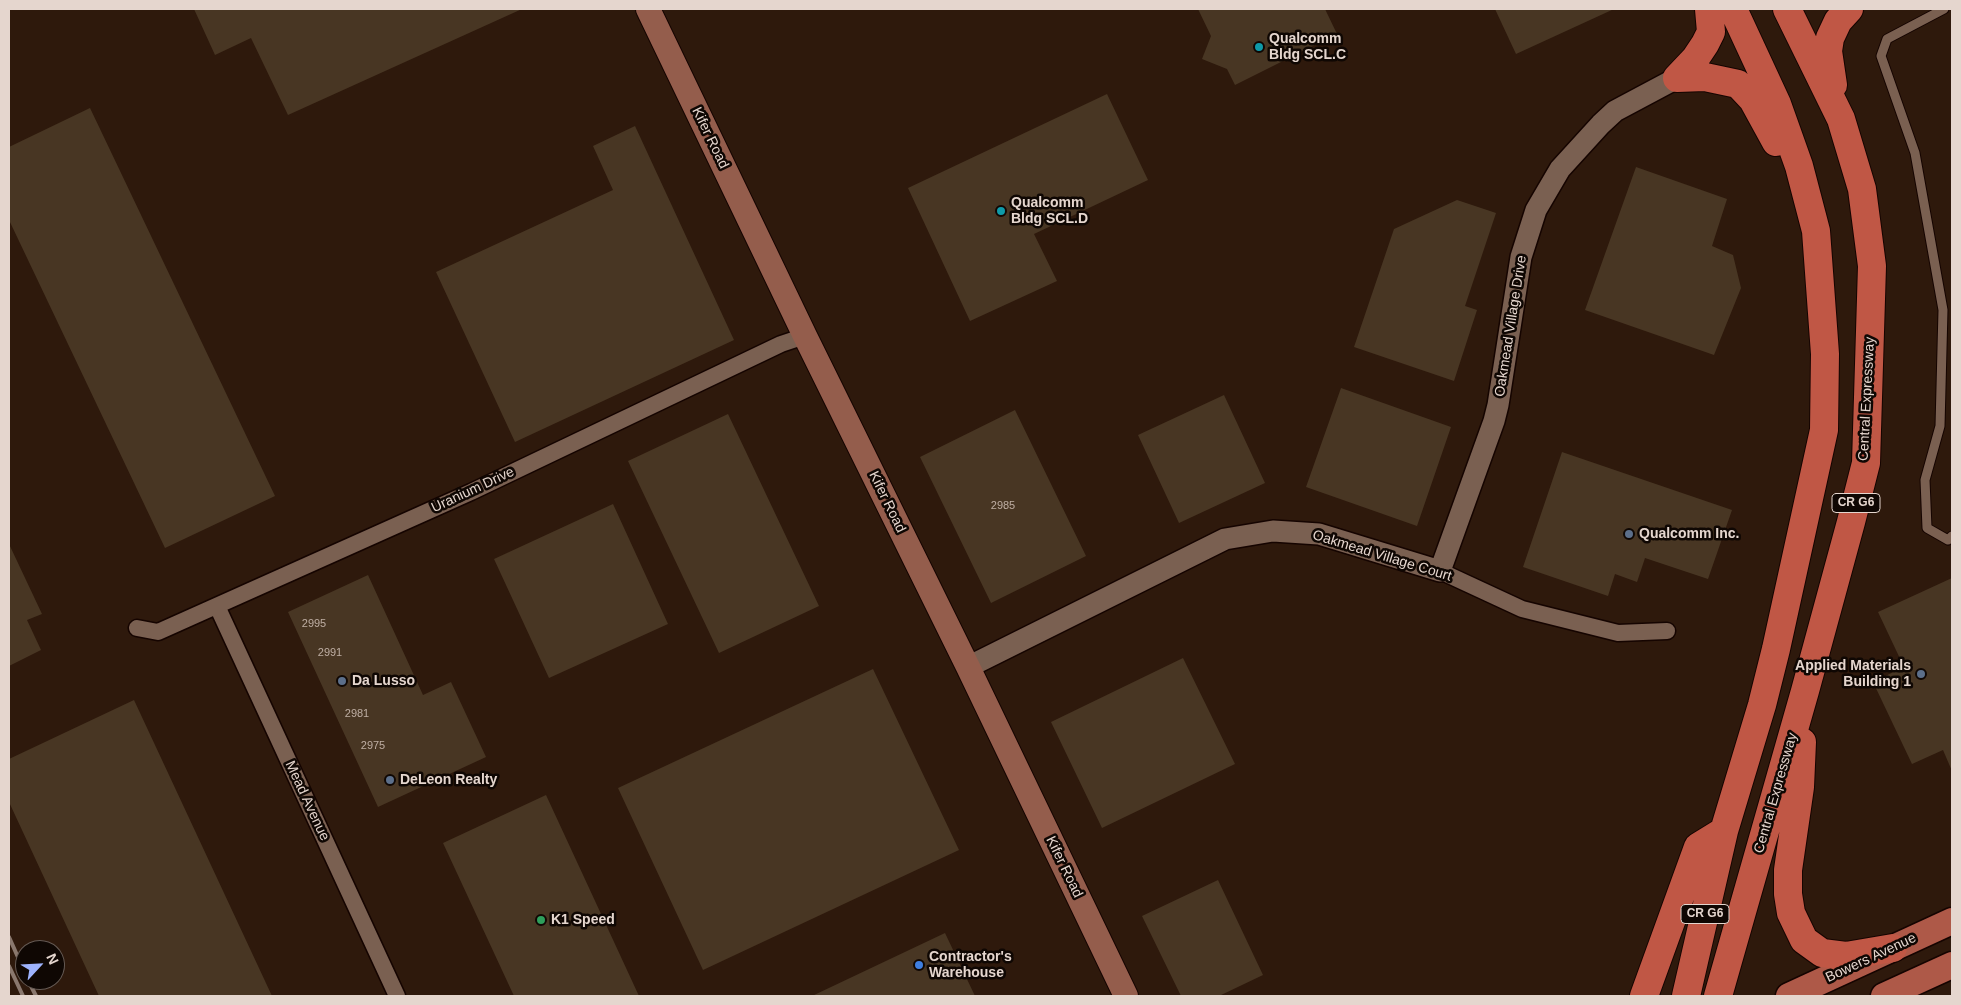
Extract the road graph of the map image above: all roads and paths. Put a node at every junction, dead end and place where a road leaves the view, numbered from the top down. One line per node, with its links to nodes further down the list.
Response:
1 (648, 9): 9 (main road, Kifer Road)
2 (1709, 9): 7 (highway)
3 (1733, 9): 10 (highway, CR G6)
4 (1787, 9): 8 (highway, Central Expressway / CR G6)
5 (1849, 9): 8 (highway)
6 (1944, 9): 11 (lane)
7 (1677, 78): 10 (highway); 12 (street, Oakmead Village Drive)
8 (1841, 119): 17 (highway, Central Expressway / CR G6)
9 (806, 336): 13 (street, Uranium Drive); 16 (main road, Kifer Road)
10 (1825, 354): 18 (highway, CR G6)
11 (1952, 536)
12 (1440, 571): 15 (street, Oakmead Village Court); 16 (street, Oakmead Village Court)
13 (217, 606): 14 (street, Uranium Drive); 22 (street, Mead Avenue)
14 (136, 628)
15 (1667, 631)
16 (968, 667): 23 (main road, Kifer Road)
17 (1806, 691): 20 (highway); 26 (highway, Central Expressway / CR G6)
18 (1724, 831): 24 (highway); 25 (highway, CR G6)
19 (1952, 921): 20 (main road, Bowers Avenue)
20 (1893, 948): 27 (main road, Bowers Avenue)
21 (1952, 965): 28 (main road)
22 (397, 996)
23 (1126, 996)
24 (1644, 996)
25 (1686, 996)
26 (1718, 996)
27 (1789, 996)
28 (1884, 996)

